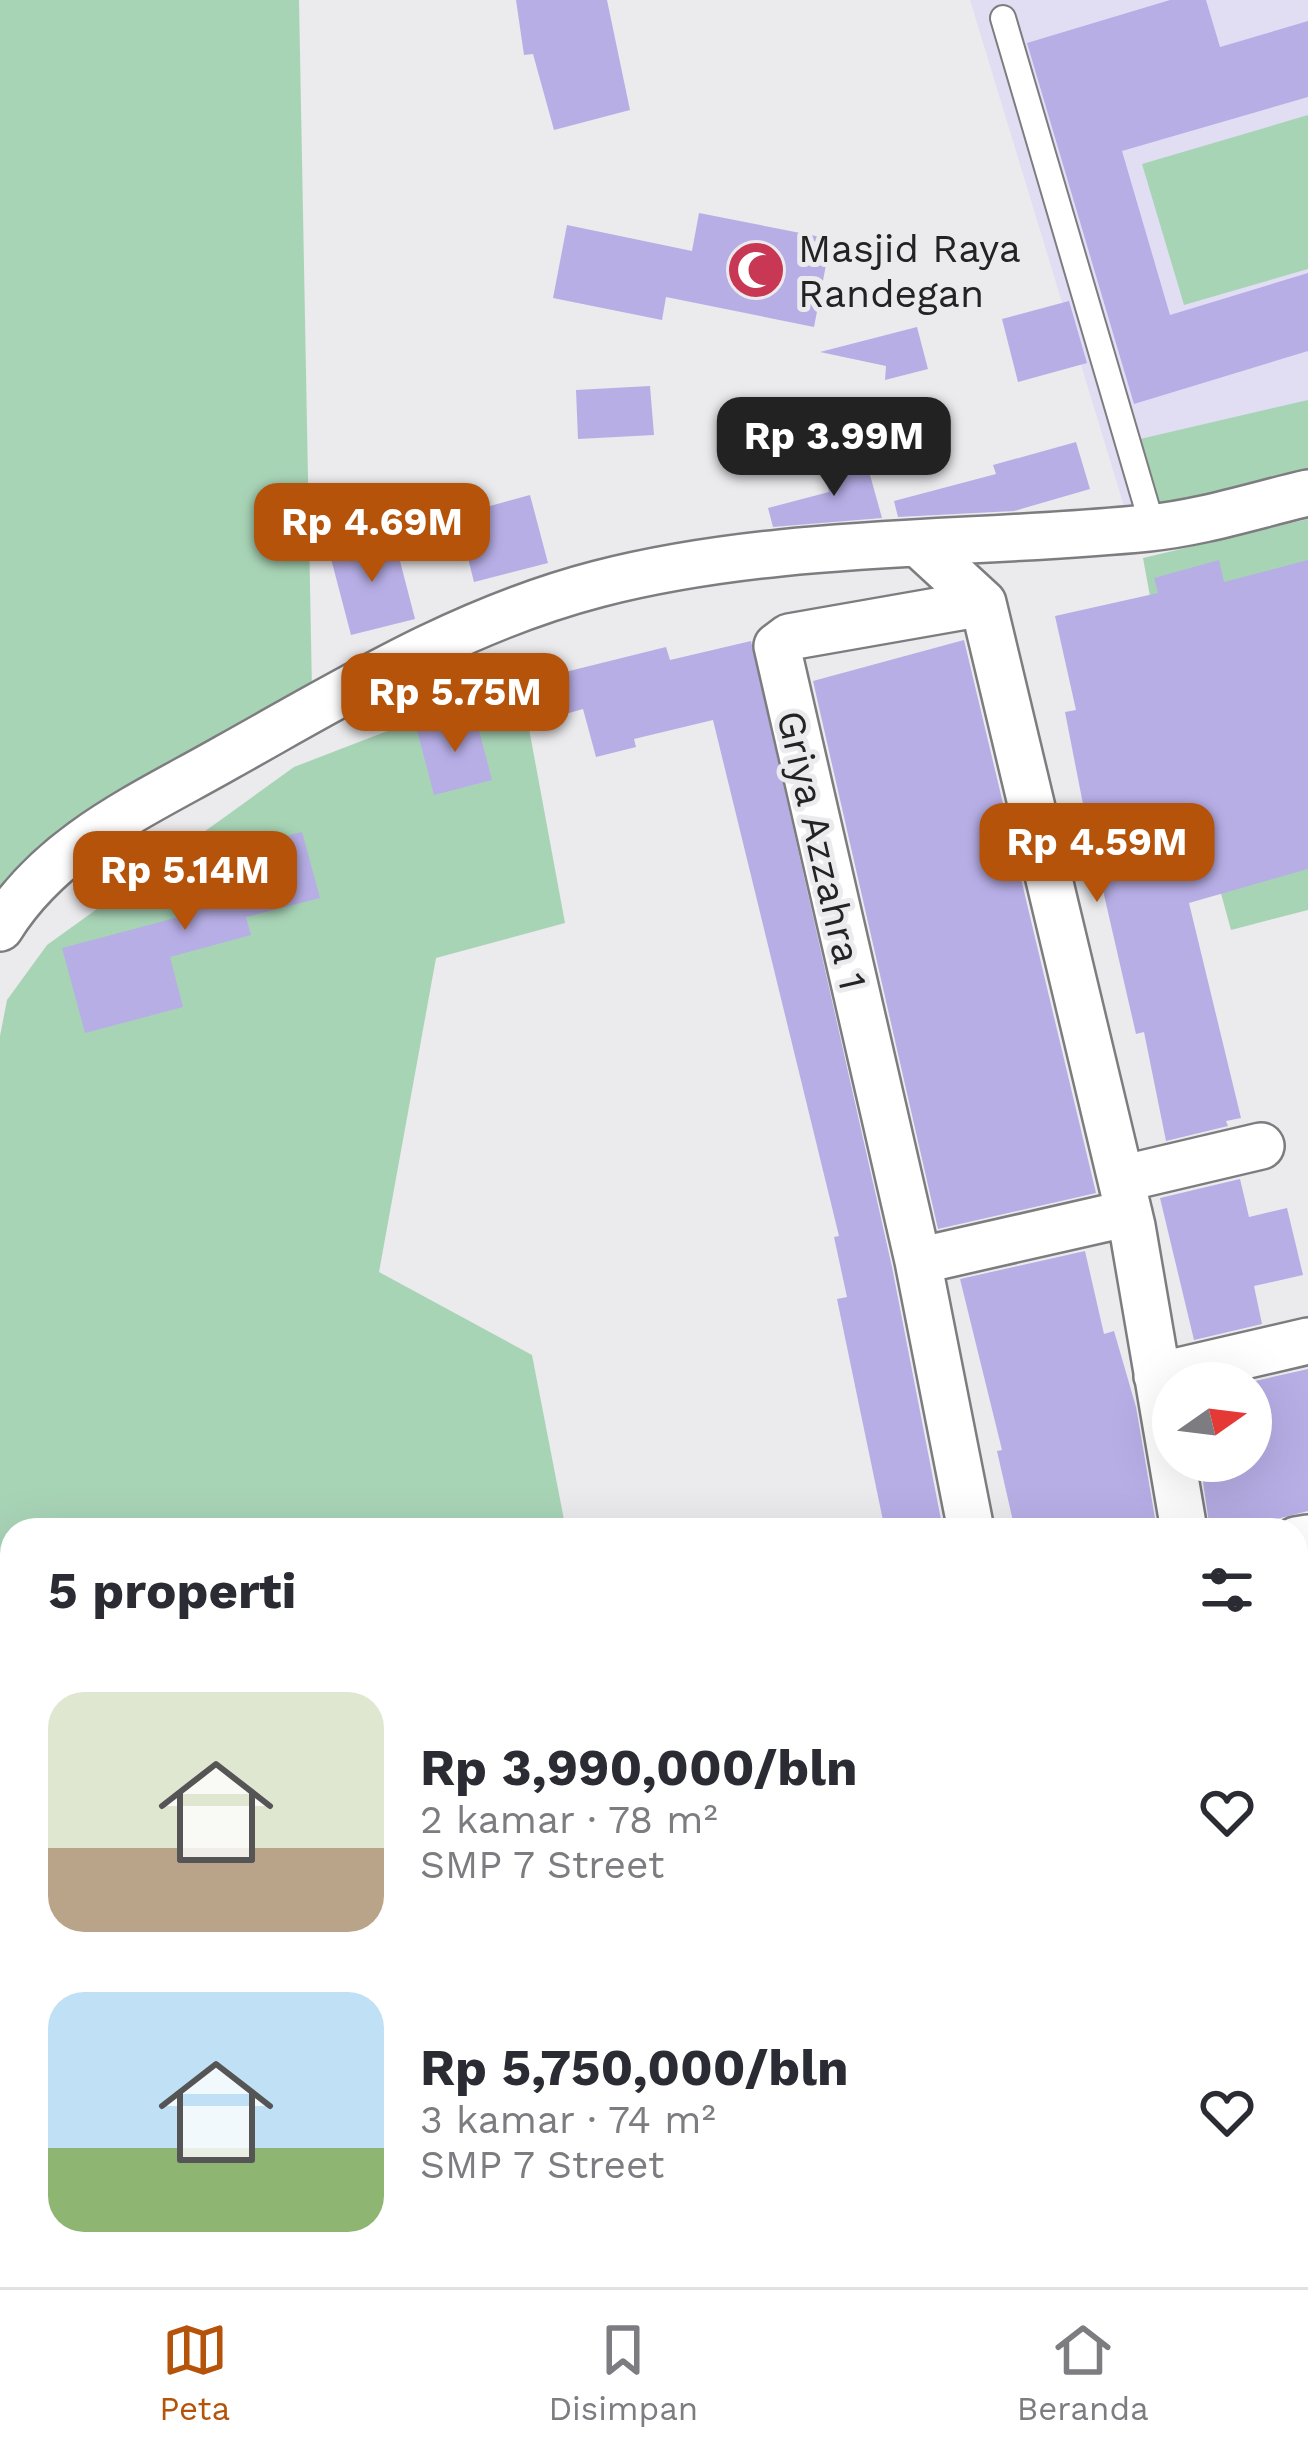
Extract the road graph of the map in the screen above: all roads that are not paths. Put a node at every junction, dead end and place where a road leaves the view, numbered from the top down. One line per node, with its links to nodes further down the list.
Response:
1 (1004, 18): 3 (lane)
2 (1308, 493): 3 (street)
3 (1154, 528): 4 (street)
4 (920, 545): 5 (street); 6 (street)
5 (983, 603): 8 (street); 9 (street, Griya Azzahra 1)
6 (0, 928)
7 (1261, 1146): 8 (street)
8 (1125, 1196): 9 (street); 11 (street)
9 (918, 1261): 14 (street, Griya Azzahra 1)
10 (1308, 1341): 12 (street)
11 (1155, 1362)
12 (1217, 1362)
13 (1176, 1482): 15 (street)
14 (969, 1518)
15 (1182, 1518)

